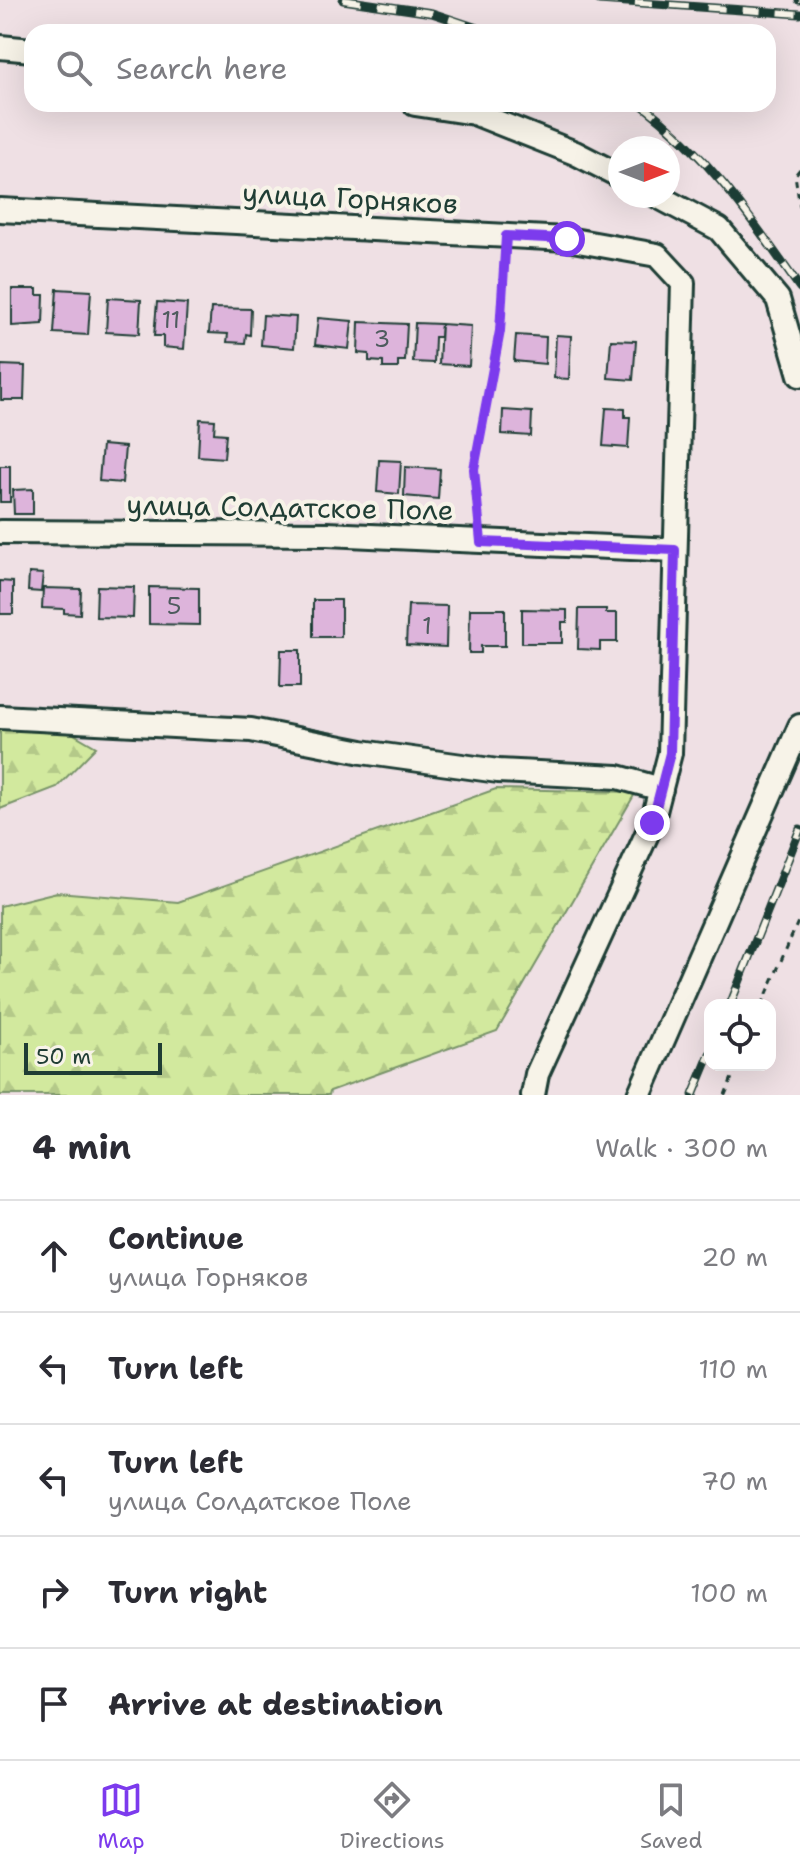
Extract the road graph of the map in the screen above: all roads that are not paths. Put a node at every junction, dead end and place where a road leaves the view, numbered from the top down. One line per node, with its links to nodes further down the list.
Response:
1 (0, 47): 2 (street)
2 (24, 49)
3 (467, 112): 4 (street)
4 (608, 170)
5 (680, 208): 7 (street)
6 (0, 210): 9 (street, улица Горняков)
7 (800, 375)
8 (0, 532): 9 (street, улица Солдатское Поле)
9 (675, 550): 12 (street)
10 (0, 717): 12 (street)
11 (800, 726): 14 (street)
12 (661, 789): 13 (street)
13 (533, 1095)
14 (639, 1095)

